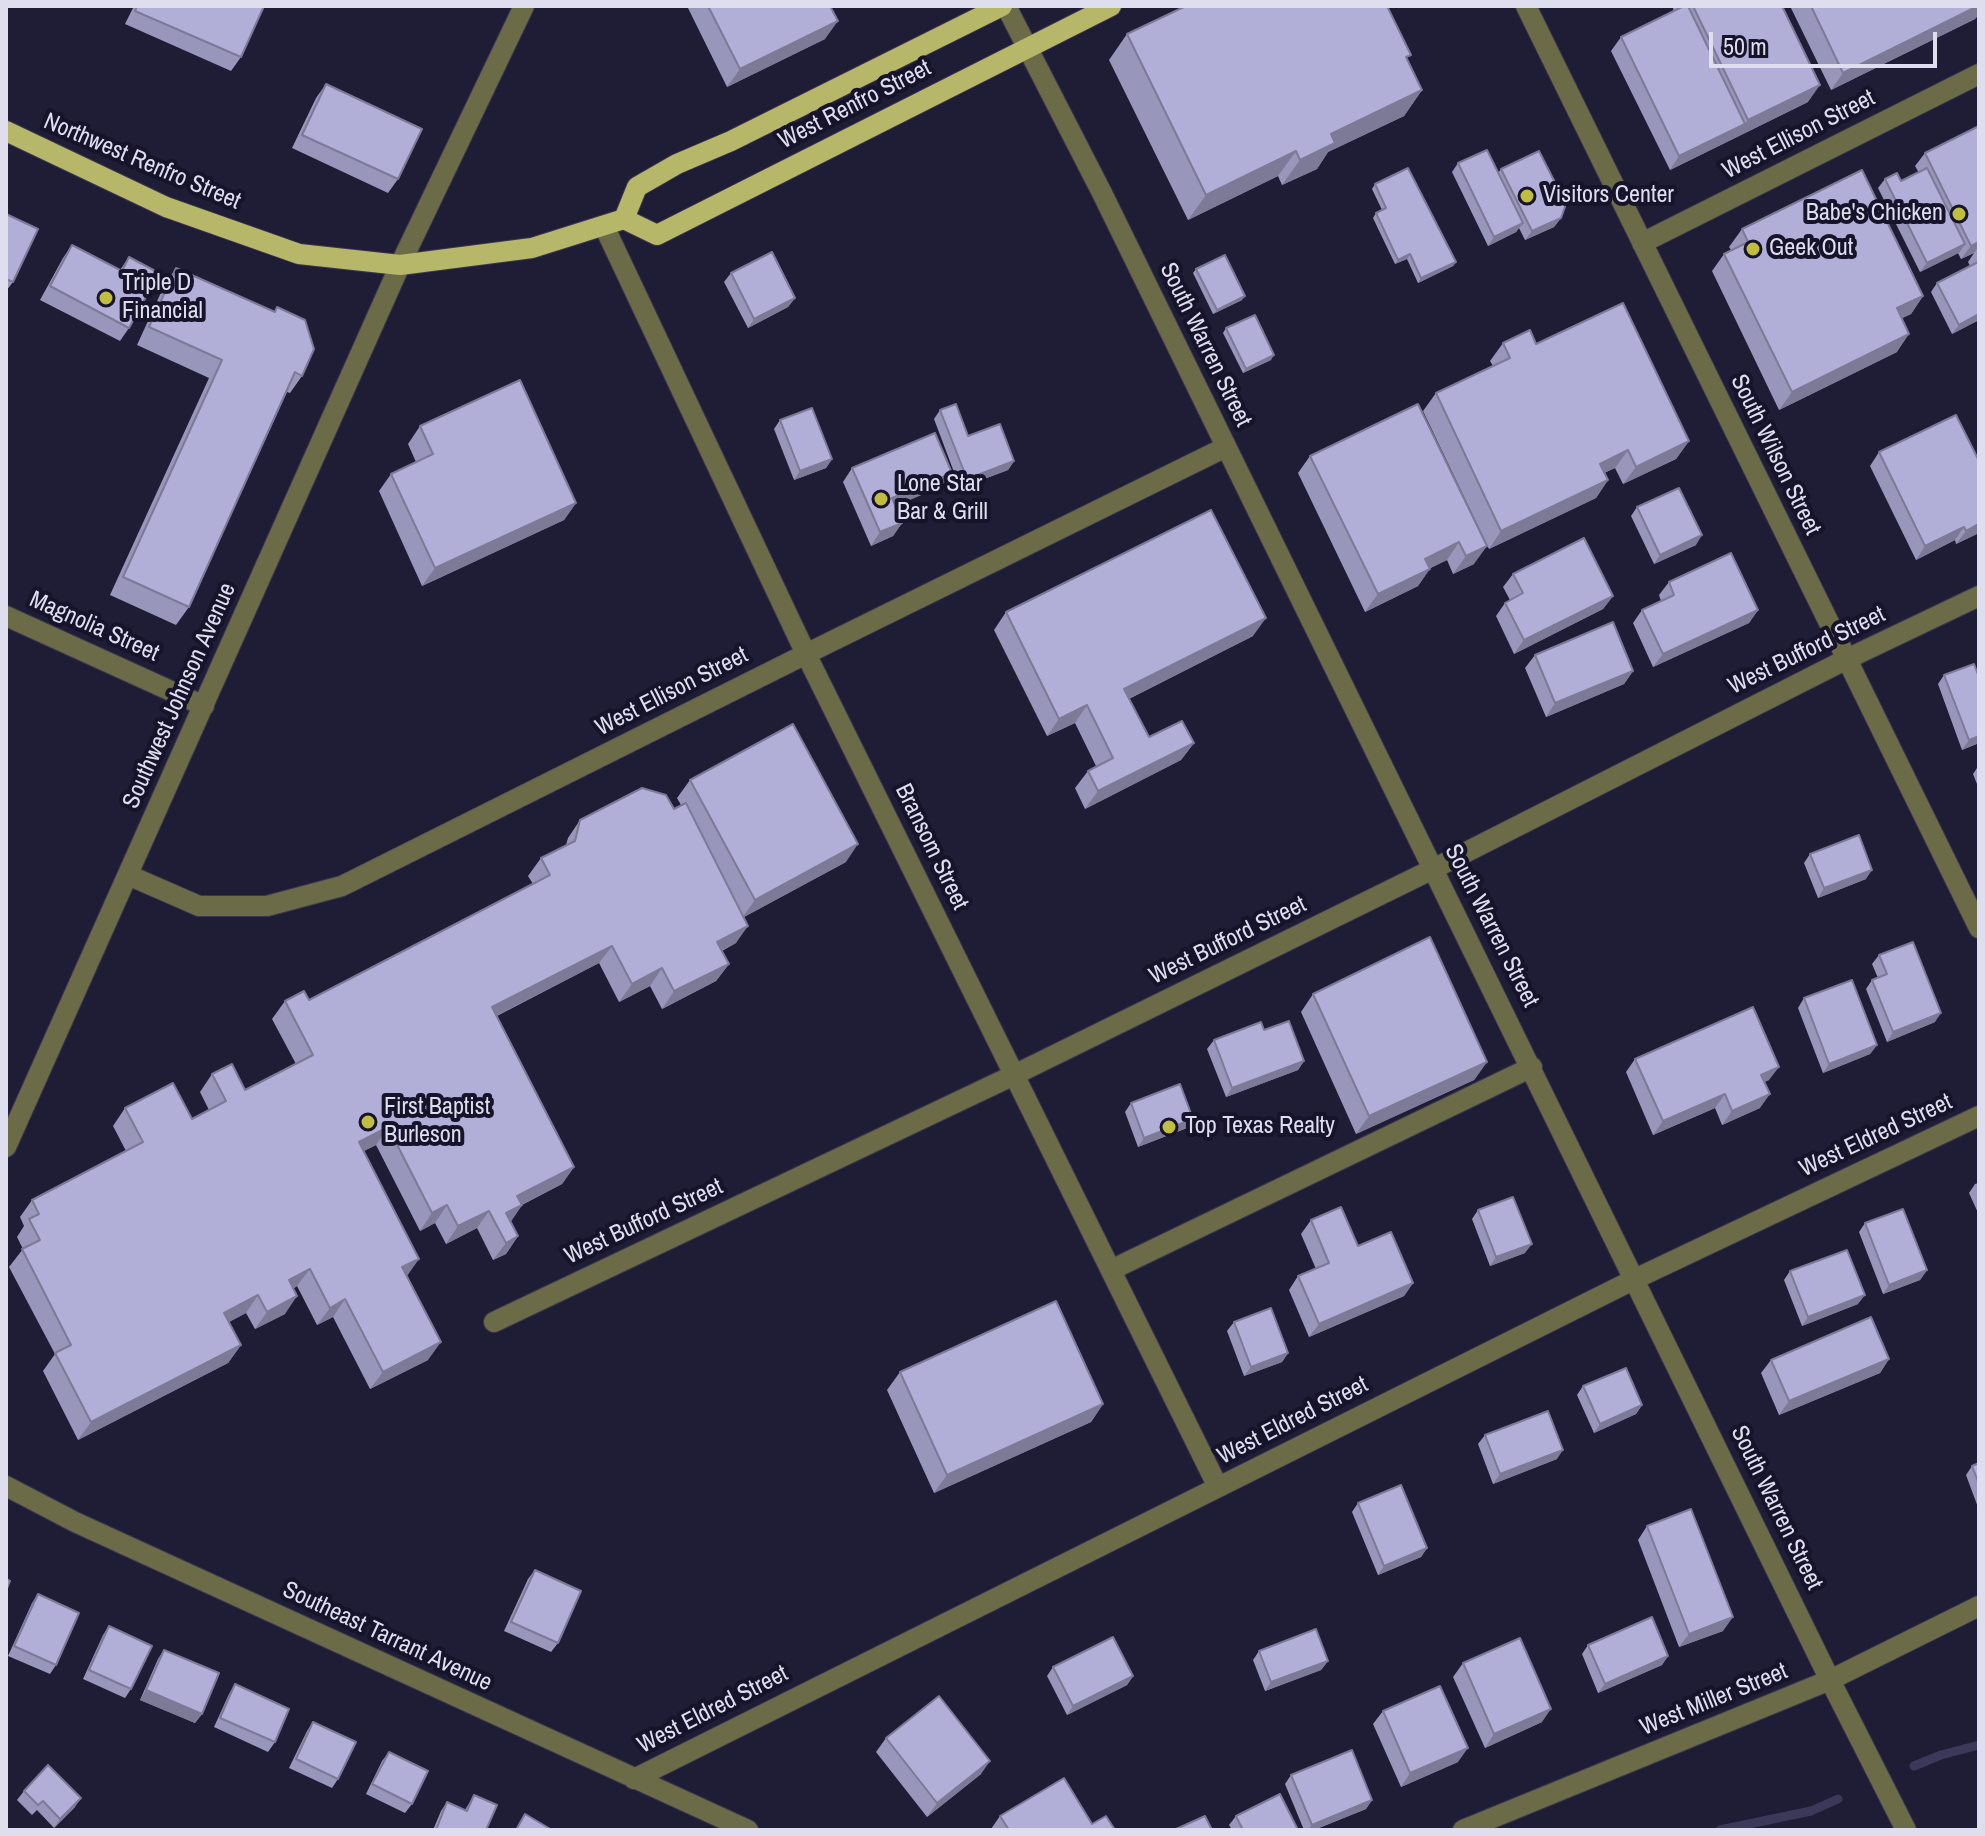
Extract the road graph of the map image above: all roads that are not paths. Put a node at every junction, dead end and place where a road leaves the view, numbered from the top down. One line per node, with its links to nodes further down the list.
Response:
1 (524, 6): 11 (street, Southwest Johnson Avenue)
2 (1004, 6): 5 (street, South Warren Street); 8 (main road, West Renfro Street)
3 (1111, 6): 5 (main road, West Renfro Street)
4 (1526, 6): 10 (street, South Wilson Street)
5 (1027, 46): 8 (main road, West Renfro Street); 12 (street, South Warren Street)
6 (1979, 74): 10 (street, West Ellison Street)
7 (6, 131): 11 (main road, Northwest Renfro Street)
8 (624, 219): 9 (main road)
9 (604, 226): 11 (main road); 15 (street, Bransom Street)
10 (1642, 243): 16 (street, South Wilson Street)
11 (400, 265): 17 (street, Southwest Johnson Avenue)
12 (1226, 447): 15 (street, West Ellison Street); 18 (street, South Warren Street)
13 (1979, 596): 16 (street, West Bufford Street)
14 (6, 616): 17 (street, Magnolia Street)
15 (806, 654): 19 (street, West Ellison Street); 22 (street, Bransom Street)
16 (1847, 659): 18 (street, West Bufford Street); 20 (street, South Wilson Street)
17 (204, 706): 19 (street, Southwest Johnson Avenue)
18 (1433, 869): 21 (street, South Warren Street); 22 (street, West Bufford Street)
19 (128, 875): 24 (street, Southwest Johnson Avenue)
20 (1979, 928)
21 (1532, 1067): 26 (street); 27 (street, South Warren Street)
22 (1014, 1075): 26 (street, Bransom Street); 28 (street, West Bufford Street)
23 (1979, 1116): 27 (street, West Eldred Street)
24 (12, 1120): 25 (street, Southwest Johnson Avenue)
25 (6, 1147)
26 (1111, 1270): 30 (street, Bransom Street)
27 (1635, 1279): 30 (street, West Eldred Street); 32 (street, South Warren Street)
28 (494, 1322)
29 (6, 1486): 33 (street, Southeast Tarrant Avenue)
30 (1218, 1487): 33 (street, West Eldred Street)
31 (1979, 1606): 32 (street, West Miller Street)
32 (1830, 1680): 35 (street, West Miller Street); 36 (street, South Warren Street)
33 (634, 1779): 34 (street, Southeast Tarrant Avenue)
34 (748, 1830)
35 (1463, 1830)
36 (1906, 1830)

